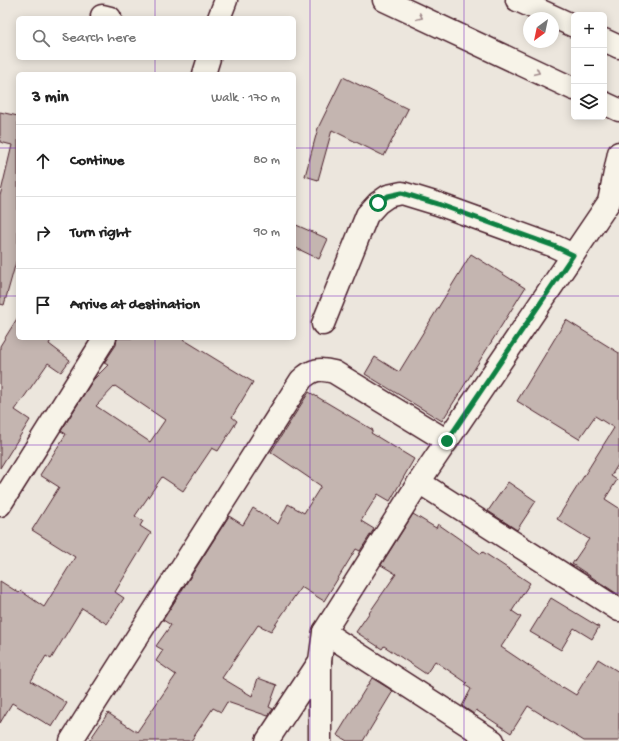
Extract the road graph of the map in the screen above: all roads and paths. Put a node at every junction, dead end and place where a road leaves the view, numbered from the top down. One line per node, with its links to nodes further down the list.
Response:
1 (226, 0): 4 (main road)
2 (384, 0): 10 (main road, one-way to 10)
3 (517, 0): 5 (main road)
4 (220, 16)
5 (571, 25)
6 (607, 41): 7 (main road)
7 (619, 47)
8 (208, 60): 9 (main road)
9 (205, 72)
10 (571, 88)
11 (607, 104): 12 (main road)
12 (619, 110)
13 (619, 153): 14 (main road)
14 (573, 255): 15 (main road); 17 (main road)
15 (323, 324)
16 (104, 340): 19 (main road)
17 (447, 441): 18 (main road); 23 (main road)
18 (419, 482): 20 (main road); 21 (main road)
19 (0, 505)
20 (619, 610)
21 (324, 632): 22 (main road); 26 (main road)
22 (320, 661): 24 (main road); 25 (main road)
23 (70, 741)
24 (267, 741)
25 (320, 741)
26 (493, 741)

